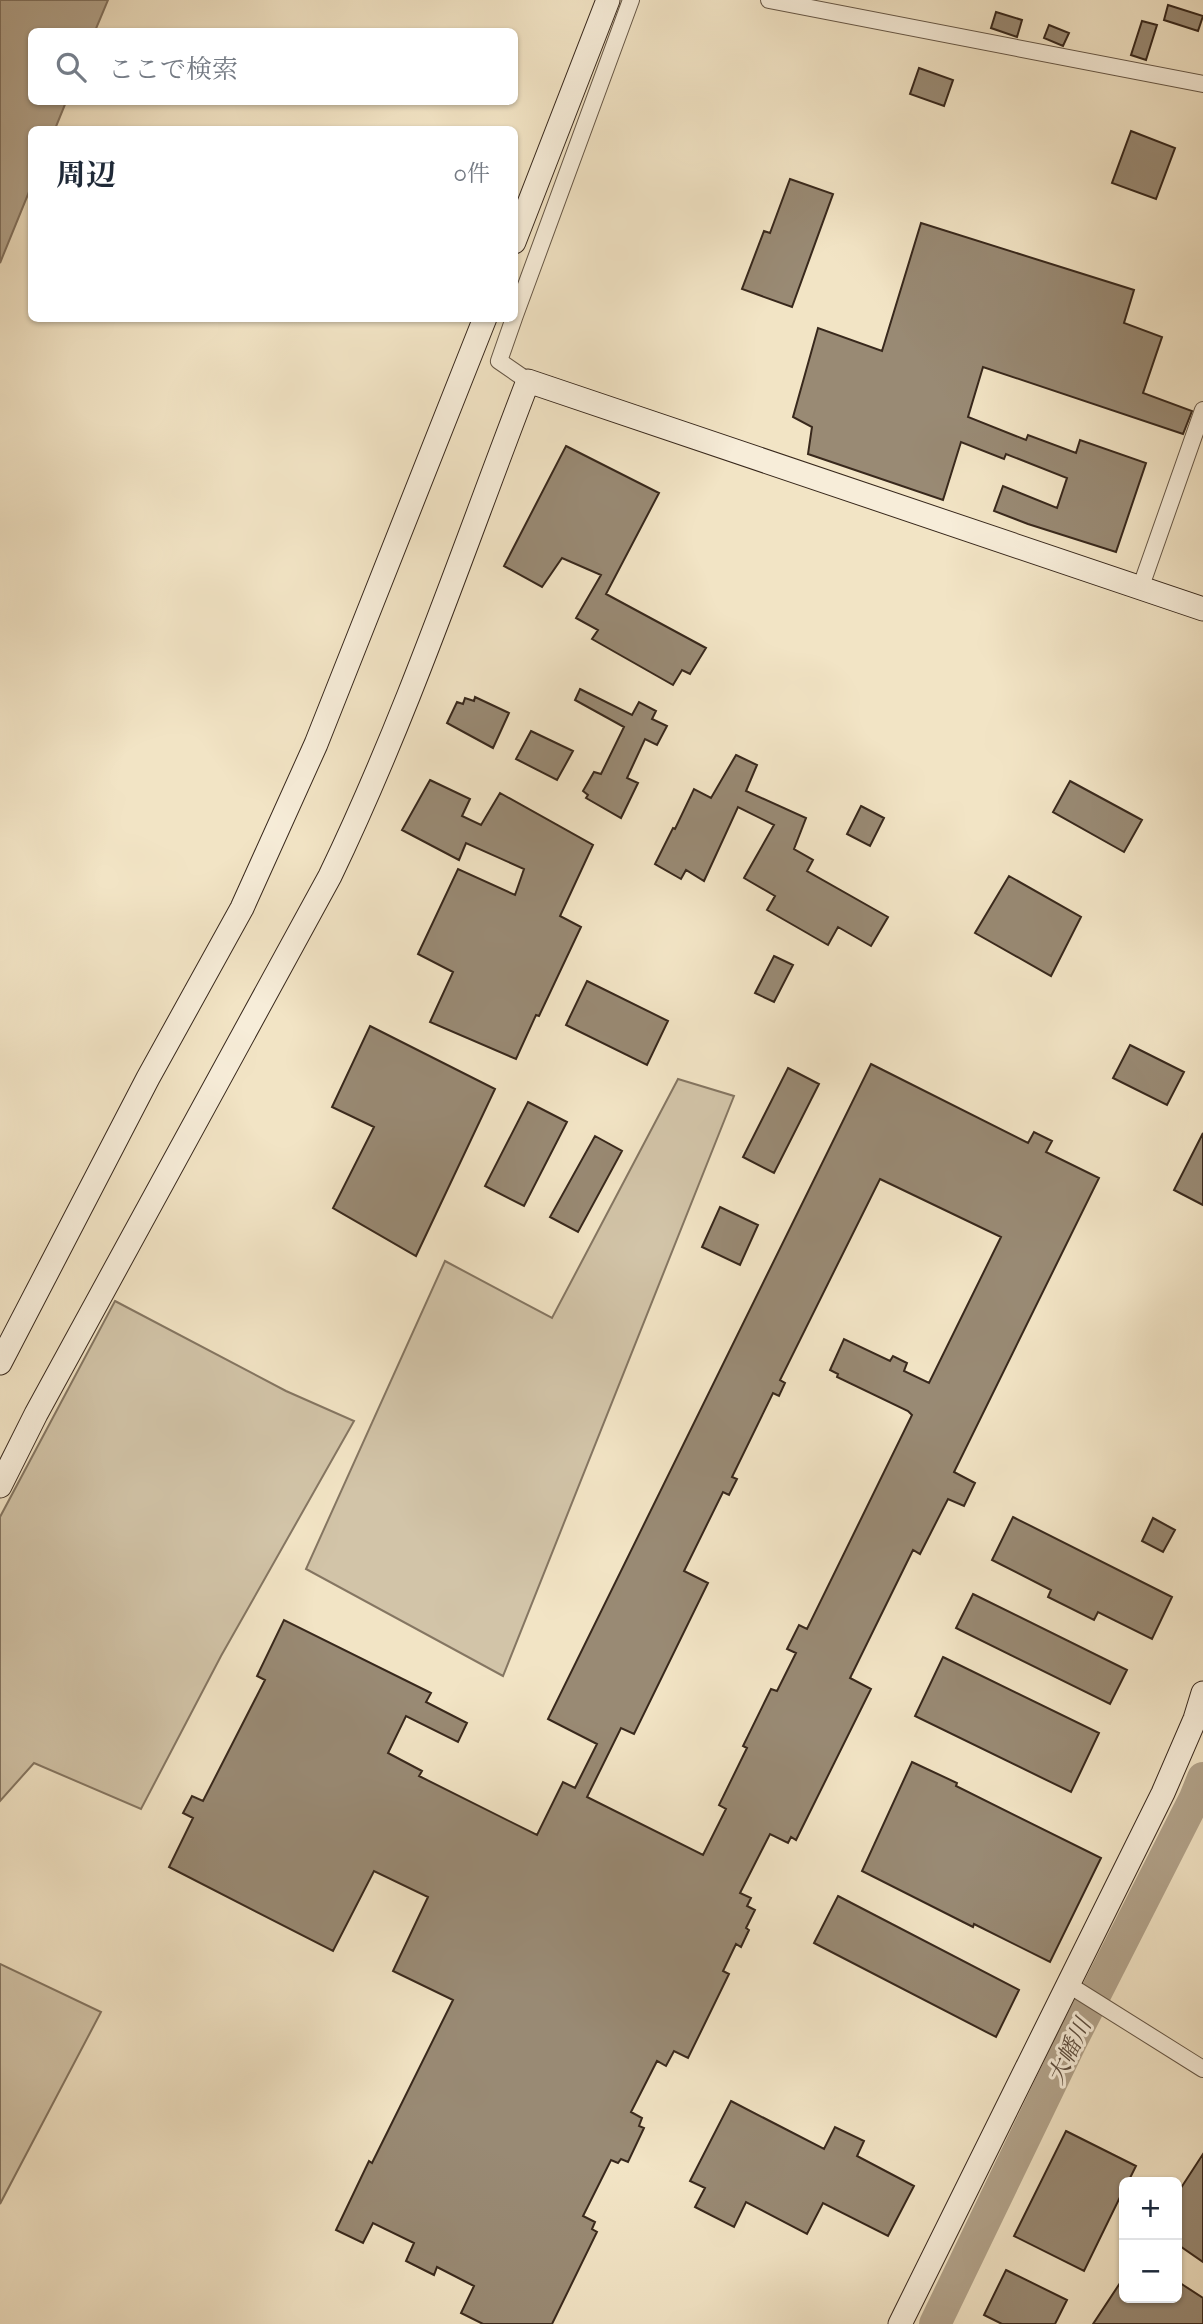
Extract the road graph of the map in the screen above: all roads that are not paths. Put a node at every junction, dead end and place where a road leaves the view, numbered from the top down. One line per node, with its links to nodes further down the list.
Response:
1 (608, 0): 5 (street)
2 (631, 0): 6 (street)
3 (769, 0): 4 (street)
4 (1203, 84)
5 (518, 232)
6 (518, 307)
7 (483, 322): 13 (street)
8 (513, 322): 9 (street)
9 (528, 381): 11 (street); 14 (street)
10 (1203, 410): 11 (street)
11 (1140, 589): 12 (street)
12 (1203, 609)
13 (0, 1363)
14 (0, 1486)
15 (1203, 1693): 16 (street)
16 (1069, 1985): 17 (street); 18 (street)
17 (1203, 2069)
18 (900, 2324)

